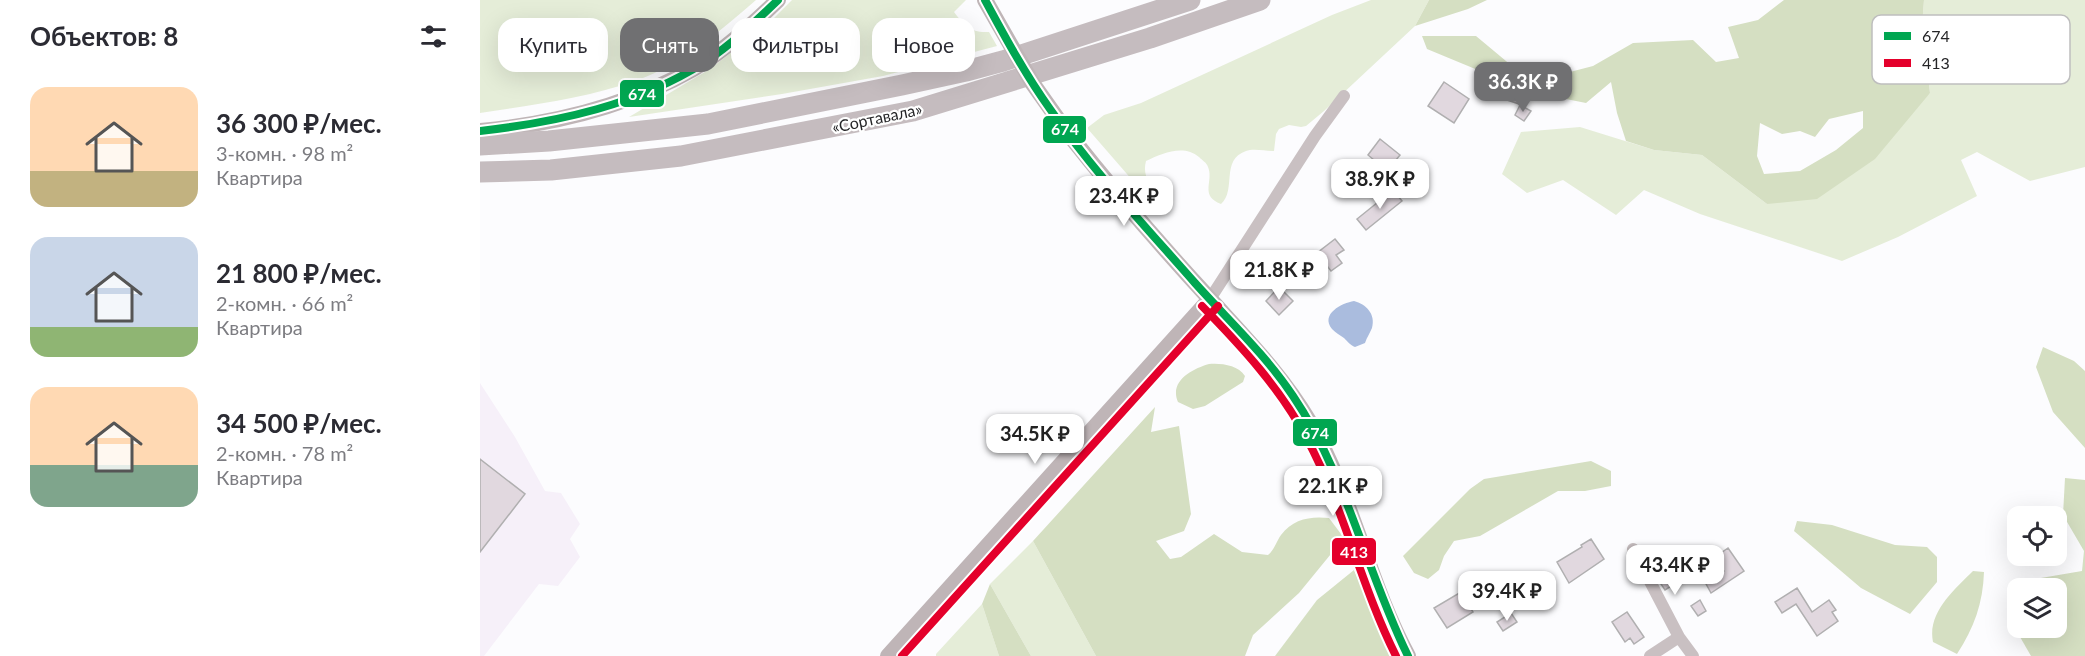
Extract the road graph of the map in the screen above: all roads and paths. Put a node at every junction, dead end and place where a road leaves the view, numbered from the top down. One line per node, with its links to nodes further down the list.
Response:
1 (778, 0): 6 (main road)
2 (985, 0): 9 (main road, bridge)
3 (1190, 0): 7 (highway, «Сортавала»)
4 (1260, 0): 8 (highway, «Сортавала»)
5 (1344, 96): 9 (street)
6 (480, 131)
7 (480, 145)
8 (480, 172)
9 (1210, 299): 12 (main road); 13 (main road)
10 (1633, 549): 11 (street)
11 (1679, 637): 14 (street); 15 (street)
12 (888, 656)
13 (1408, 656)
14 (1650, 656)
15 (1693, 656)

